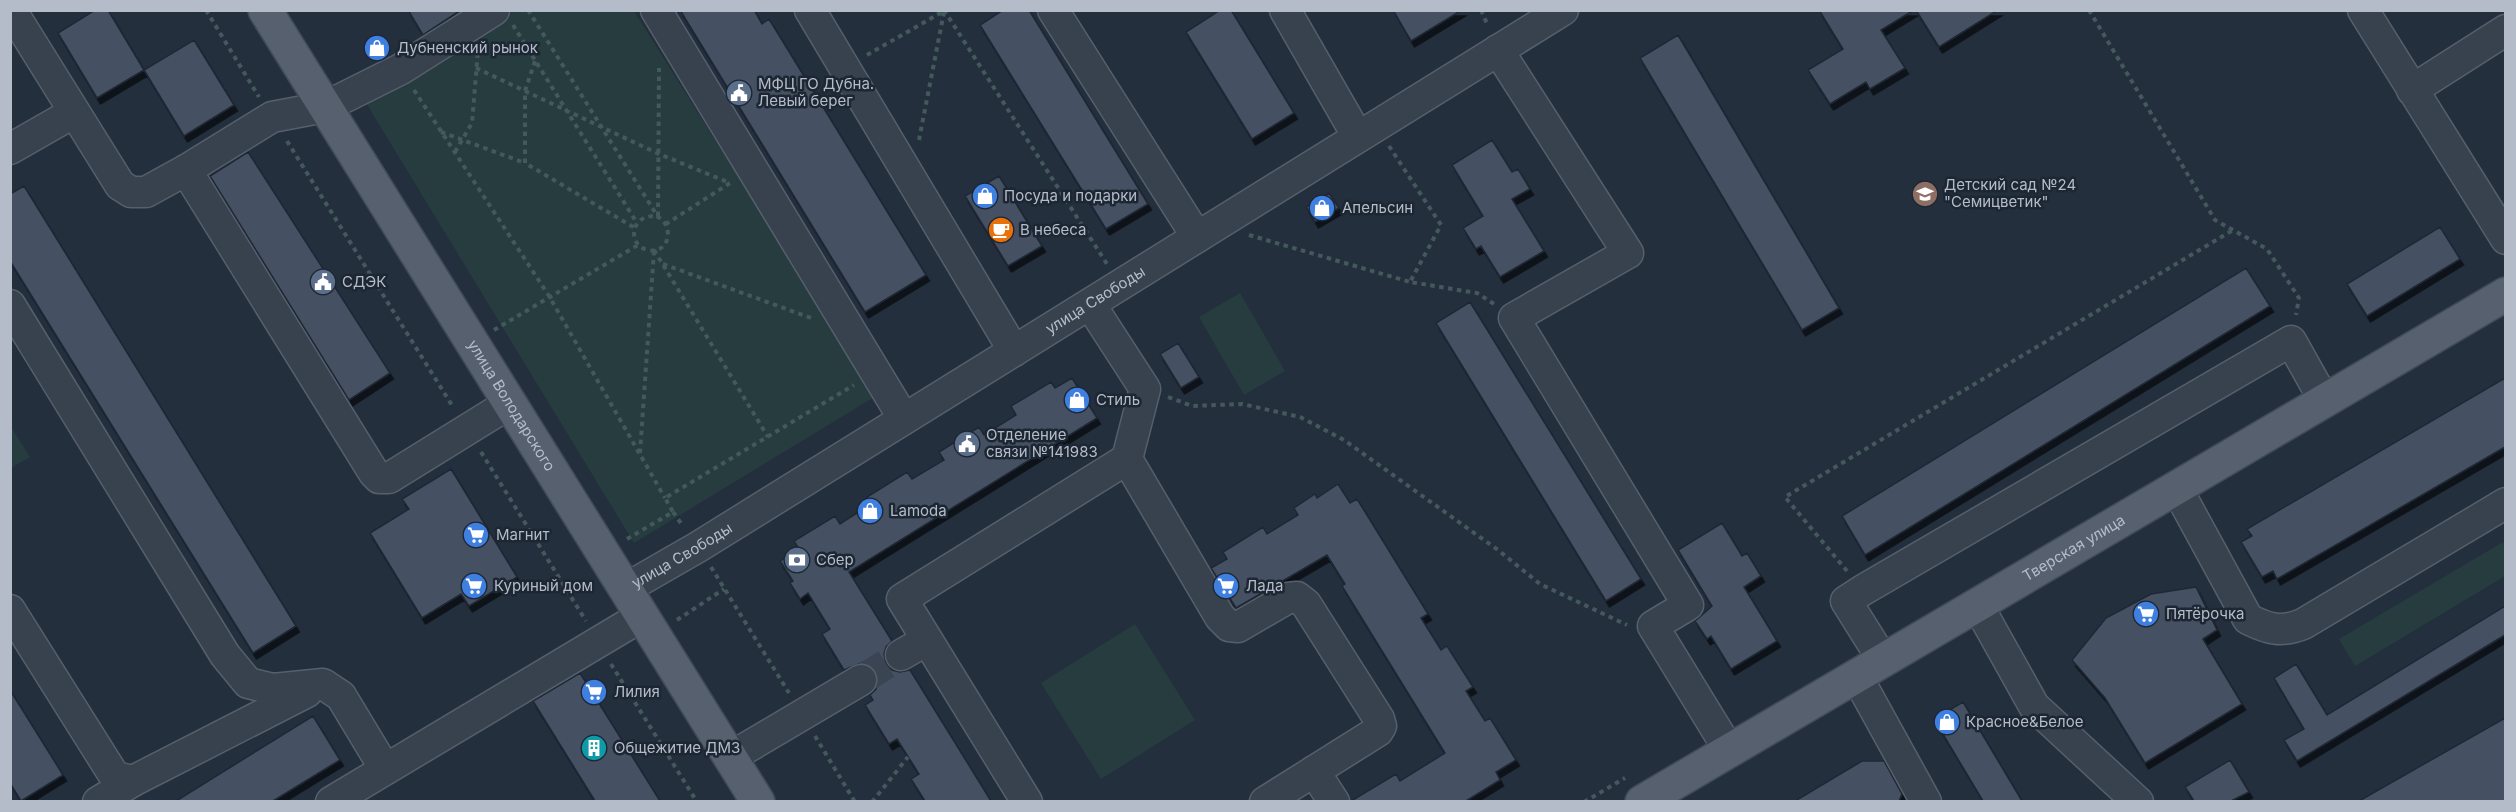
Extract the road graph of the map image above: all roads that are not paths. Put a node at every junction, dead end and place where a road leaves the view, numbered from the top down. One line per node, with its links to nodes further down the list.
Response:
1 (265, 10): 13 (main road, улица Володарского)
2 (656, 10): 26 (street)
3 (810, 10): 23 (street)
4 (1053, 10): 18 (street)
5 (1285, 10): 15 (street)
6 (1563, 10): 11 (street, улица Свободы)
7 (2362, 10): 12 (street)
8 (18, 16): 14 (street)
9 (502, 16): 13 (street)
10 (2505, 30): 12 (street)
11 (1498, 50): 15 (street, улица Свободы); 38 (street)
12 (2412, 90): 19 (street)
13 (325, 107): 17 (street); 25 (main road, улица Володарского)
14 (73, 113): 16 (street); 17 (street)
15 (1367, 131): 18 (street, улица Свободы)
16 (10, 149)
17 (186, 170): 25 (street)
18 (1207, 231): 21 (street, улица Свободы)
19 (2505, 239)
20 (2505, 294): 24 (main road, Тверская улица)
21 (1090, 304): 23 (street, улица Свободы); 27 (street)
22 (10, 305): 37 (street)
23 (1014, 351): 26 (street, улица Свободы)
24 (2324, 400): 28 (main road, Тверская улица); 35 (street)
25 (510, 403): 30 (main road, улица Володарского)
26 (904, 419): 30 (street, улица Свободы)
27 (1127, 459): 33 (street); 41 (street)
28 (2176, 487): 29 (street); 31 (main road, Тверская улица)
29 (2505, 503)
30 (634, 602): 39 (main road, улица Володарского); 40 (street, улица Свободы)
31 (1977, 604): 35 (main road, Тверская улица); 51 (street)
32 (10, 610): 42 (street)
33 (927, 639): 34 (street); 46 (street)
34 (901, 656)
35 (1869, 668): 38 (main road, Тверская улица); 50 (street)
36 (861, 680): 39 (street)
37 (323, 684): 40 (street); 42 (street)
38 (1729, 750): 49 (main road, Тверская улица)
39 (731, 757): 45 (main road, улица Володарского)
40 (385, 769): 44 (street, улица Свободы)
41 (1314, 771): 47 (street); 48 (street)
42 (133, 781): 43 (street)
43 (98, 801)
44 (331, 801)
45 (758, 801)
46 (1027, 801)
47 (1265, 801)
48 (1334, 801)
49 (1642, 801)
50 (1926, 801)
51 (2138, 801)

